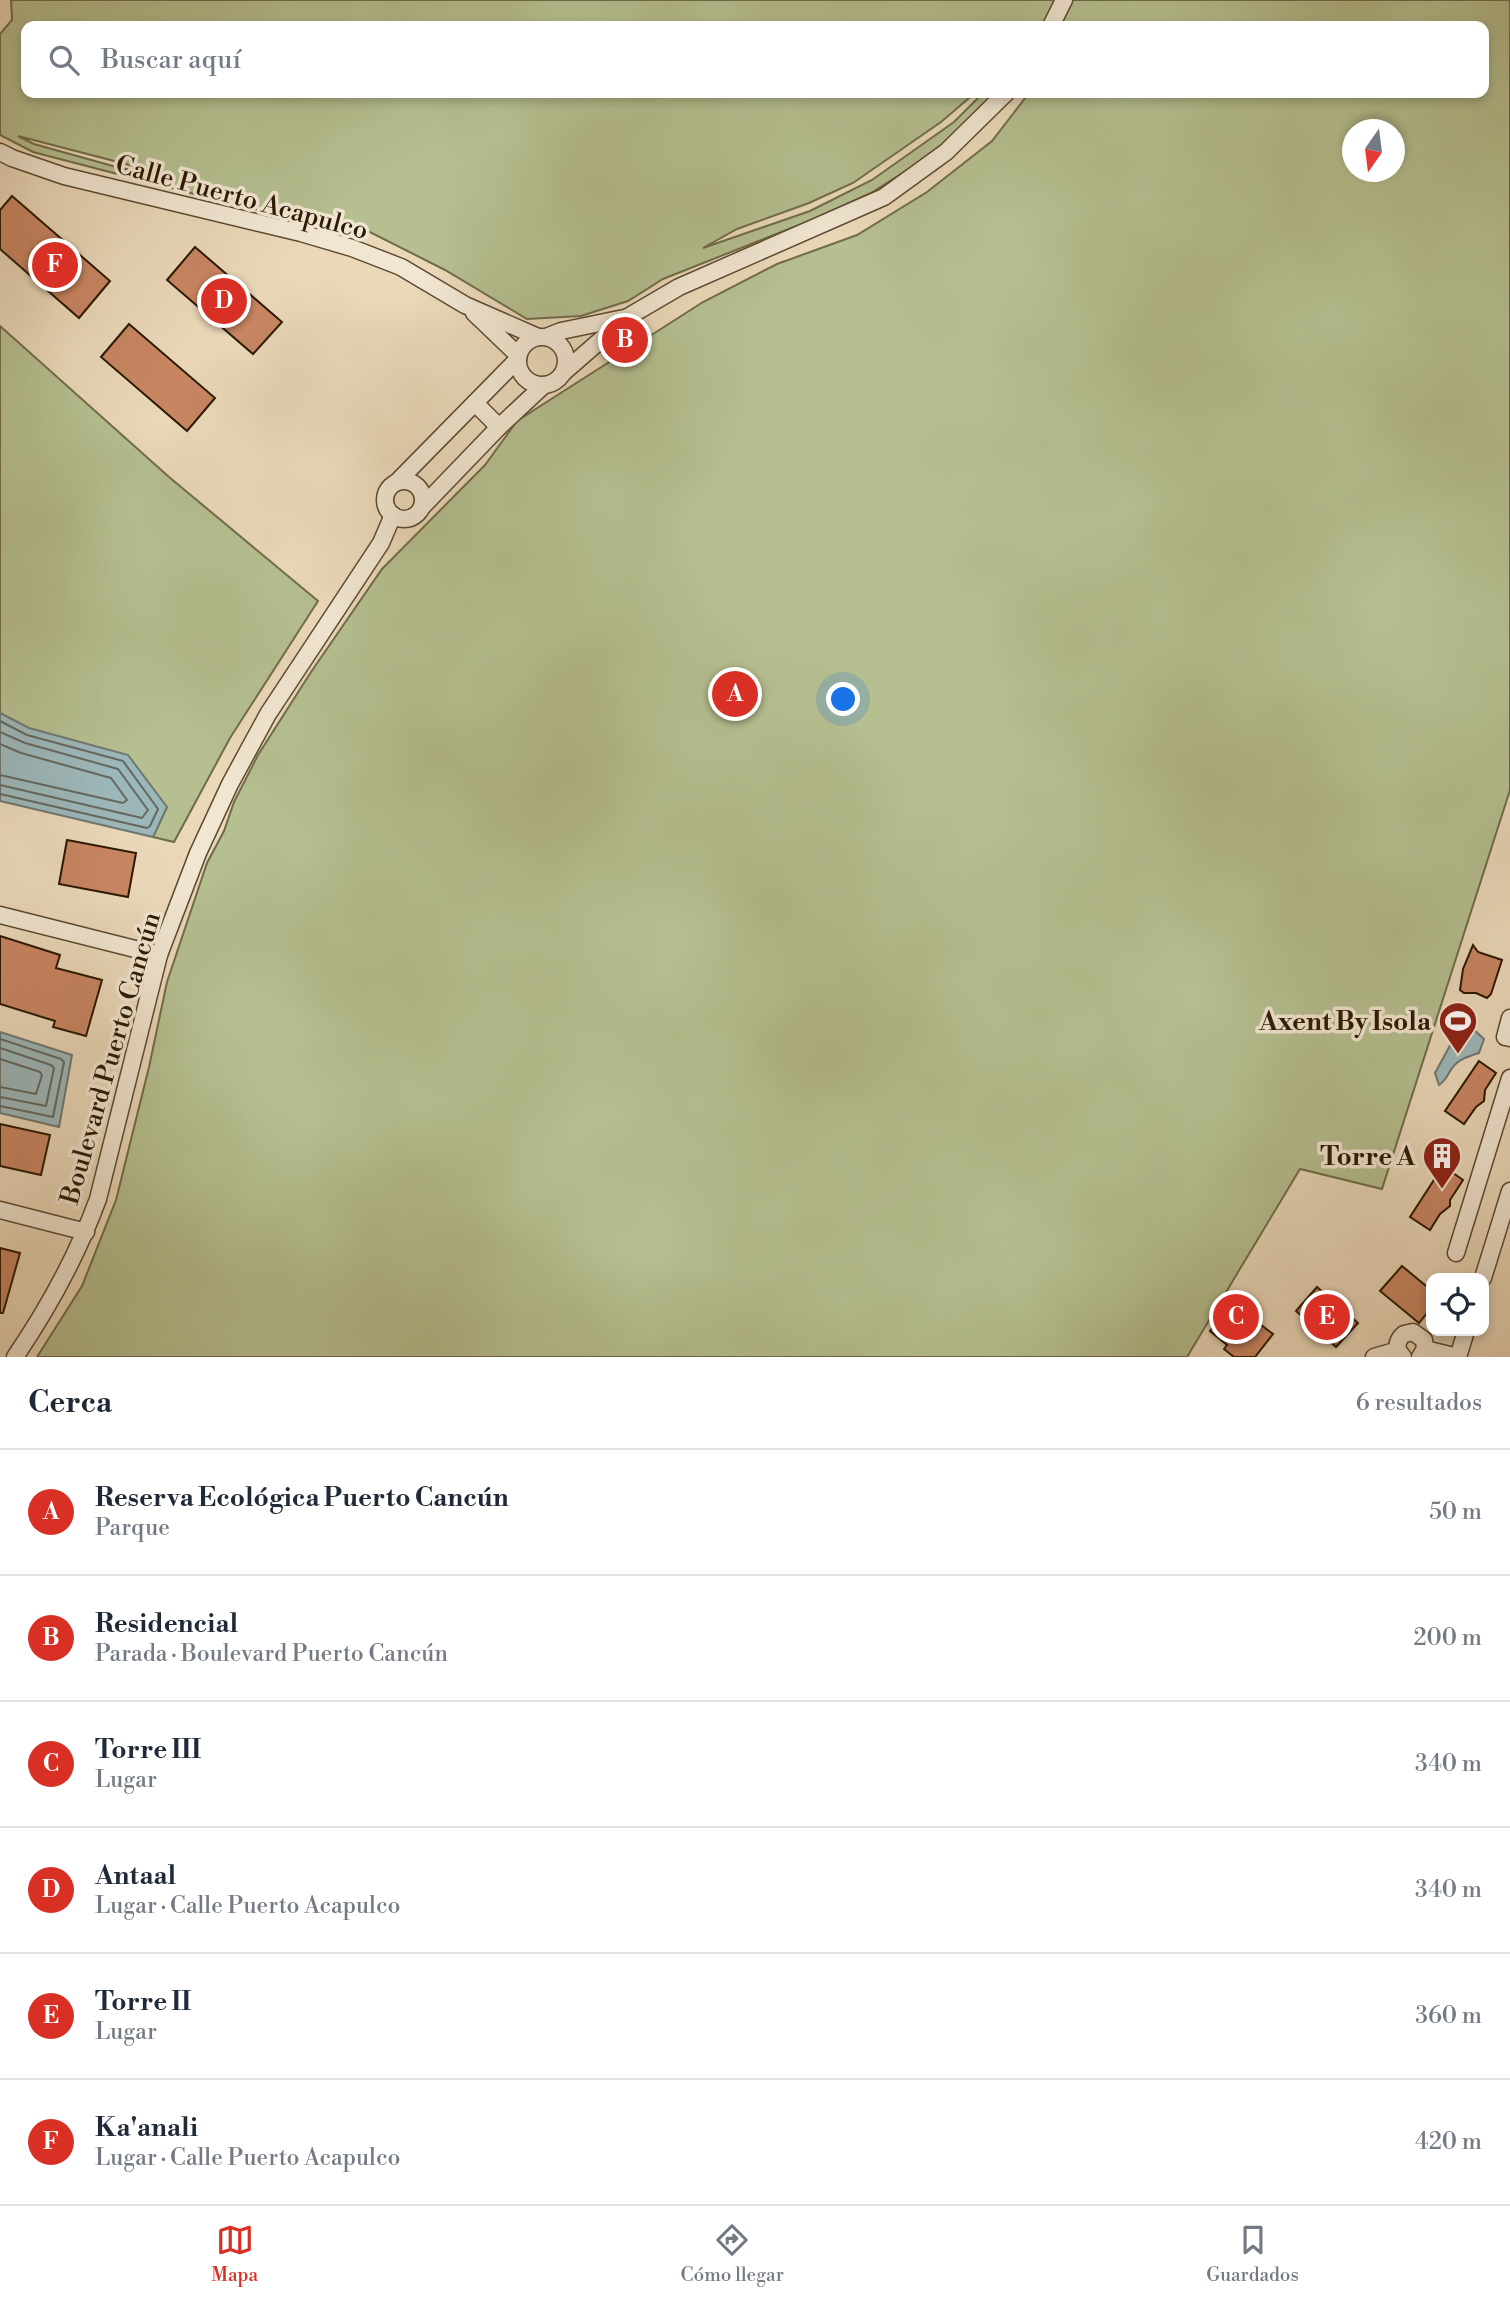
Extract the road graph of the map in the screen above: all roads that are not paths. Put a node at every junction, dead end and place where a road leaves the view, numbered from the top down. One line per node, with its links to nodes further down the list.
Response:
1 (1064, 0): 2 (street)
2 (1054, 21)
3 (1001, 98): 6 (street)
4 (0, 152): 5 (street, Calle Puerto Acapulco)
5 (465, 304): 7 (street, Calle Puerto Acapulco); 8 (street, Calle Puerto Acapulco)
6 (626, 318): 7 (street); 9 (street)
7 (542, 337): 8 (street); 9 (street)
8 (518, 357): 10 (street); 11 (street)
9 (564, 372): 10 (street)
10 (544, 385): 12 (street)
11 (475, 403): 12 (street); 13 (street)
12 (499, 427): 14 (street)
13 (397, 482): 14 (street); 15 (street)
14 (422, 507): 15 (street)
15 (393, 515): 17 (street, Boulevard Puerto Cancún)
16 (0, 915): 17 (street)
17 (159, 955): 23 (street, Boulevard Puerto Cancún)
18 (1510, 1018): 19 (street)
19 (1510, 1038)
20 (1510, 1078): 24 (street)
21 (1510, 1191): 25 (street)
22 (0, 1210): 23 (street)
23 (86, 1232): 29 (street, Boulevard Puerto Cancún)
24 (1456, 1253)
25 (1485, 1273)
26 (1464, 1336): 27 (street)
27 (1422, 1353): 28 (street)
28 (1401, 1354): 30 (street)
29 (15, 1357)
30 (1374, 1357)

